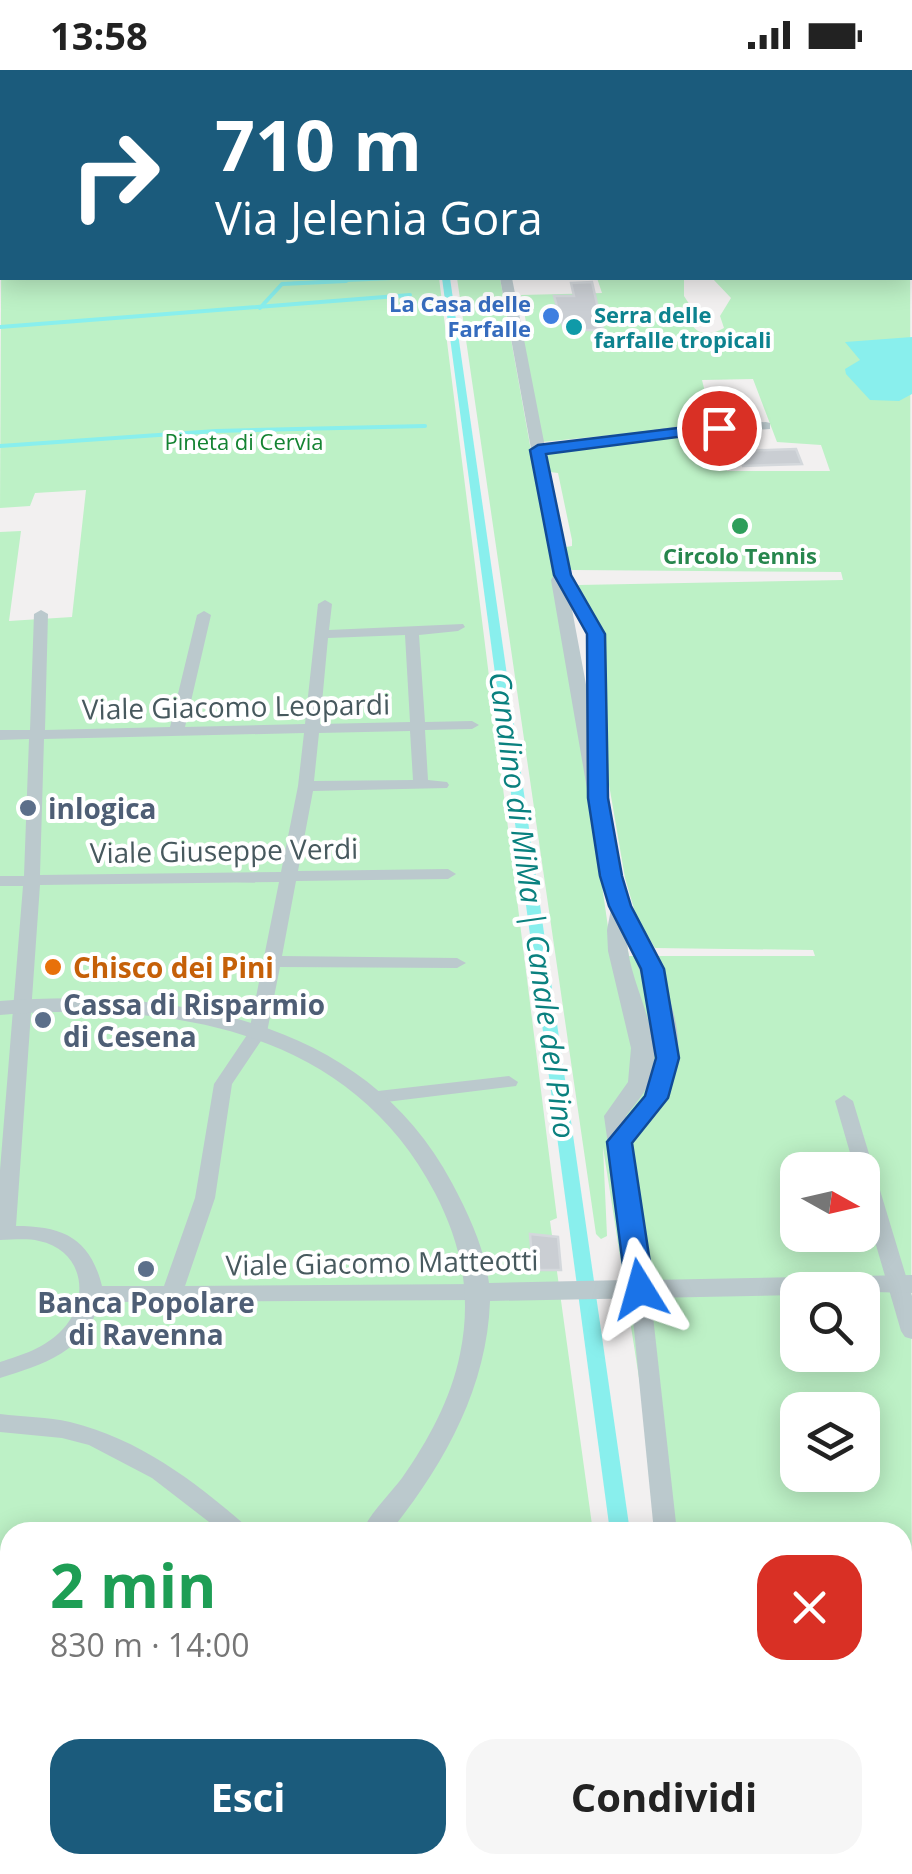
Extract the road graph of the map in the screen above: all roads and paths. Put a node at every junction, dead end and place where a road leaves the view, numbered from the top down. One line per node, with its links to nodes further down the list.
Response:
1 (506, 280): 3 (street)
2 (766, 426): 3 (street)
3 (538, 450): 4 (street)
4 (562, 575): 20 (street); 20 (street)
5 (325, 604): 10 (street)
6 (41, 614): 16 (street)
7 (204, 615): 13 (street)
8 (458, 628): 9 (street)
9 (412, 631): 10 (street); 12 (street)
10 (322, 634): 14 (street)
11 (472, 725): 12 (street, Viale Giacomo Leopardi)
12 (419, 729): 14 (street, Viale Giacomo Leopardi); 17 (street)
13 (177, 730): 14 (street, Viale Giacomo Leopardi); 16 (street, Viale Giacomo Leopardi)
14 (314, 730): 19 (street)
15 (0, 735): 16 (street, Viale Giacomo Leopardi)
16 (37, 735): 24 (street)
17 (421, 785): 18 (street); 19 (street)
18 (441, 785)
19 (306, 786): 22 (street)
20 (598, 798): 25 (street)
21 (448, 874): 22 (street, Viale Giuseppe Verdi)
22 (287, 877): 24 (street, Viale Giuseppe Verdi); 26 (street)
23 (0, 880): 24 (street, Viale Giuseppe Verdi)
24 (32, 880): 28 (street)
25 (620, 906): 34 (street); 34 (street)
26 (273, 961): 27 (street); 29 (street)
27 (456, 963)
28 (11, 1006): 29 (street); 33 (street)
29 (258, 1032): 31 (street); 40 (street)
30 (509, 1082): 31 (street)
31 (378, 1097): 38 (street)
32 (844, 1101): 36 (street)
33 (7, 1121): 35 (street)
34 (620, 1142): 37 (street)
35 (3, 1232): 39 (street)
36 (906, 1284): 37 (street, Viale Giacomo Matteotti); 41 (street)
37 (640, 1289): 38 (street, Viale Giacomo Matteotti); 46 (street)
38 (478, 1292): 40 (street, Viale Giacomo Matteotti); 45 (street)
39 (93, 1294): 40 (street, Viale Giacomo Matteotti); 42 (street)
40 (172, 1294)
41 (912, 1331)
42 (0, 1370)
43 (0, 1423): 44 (street)
44 (226, 1522)
45 (384, 1522)
46 (665, 1522)

